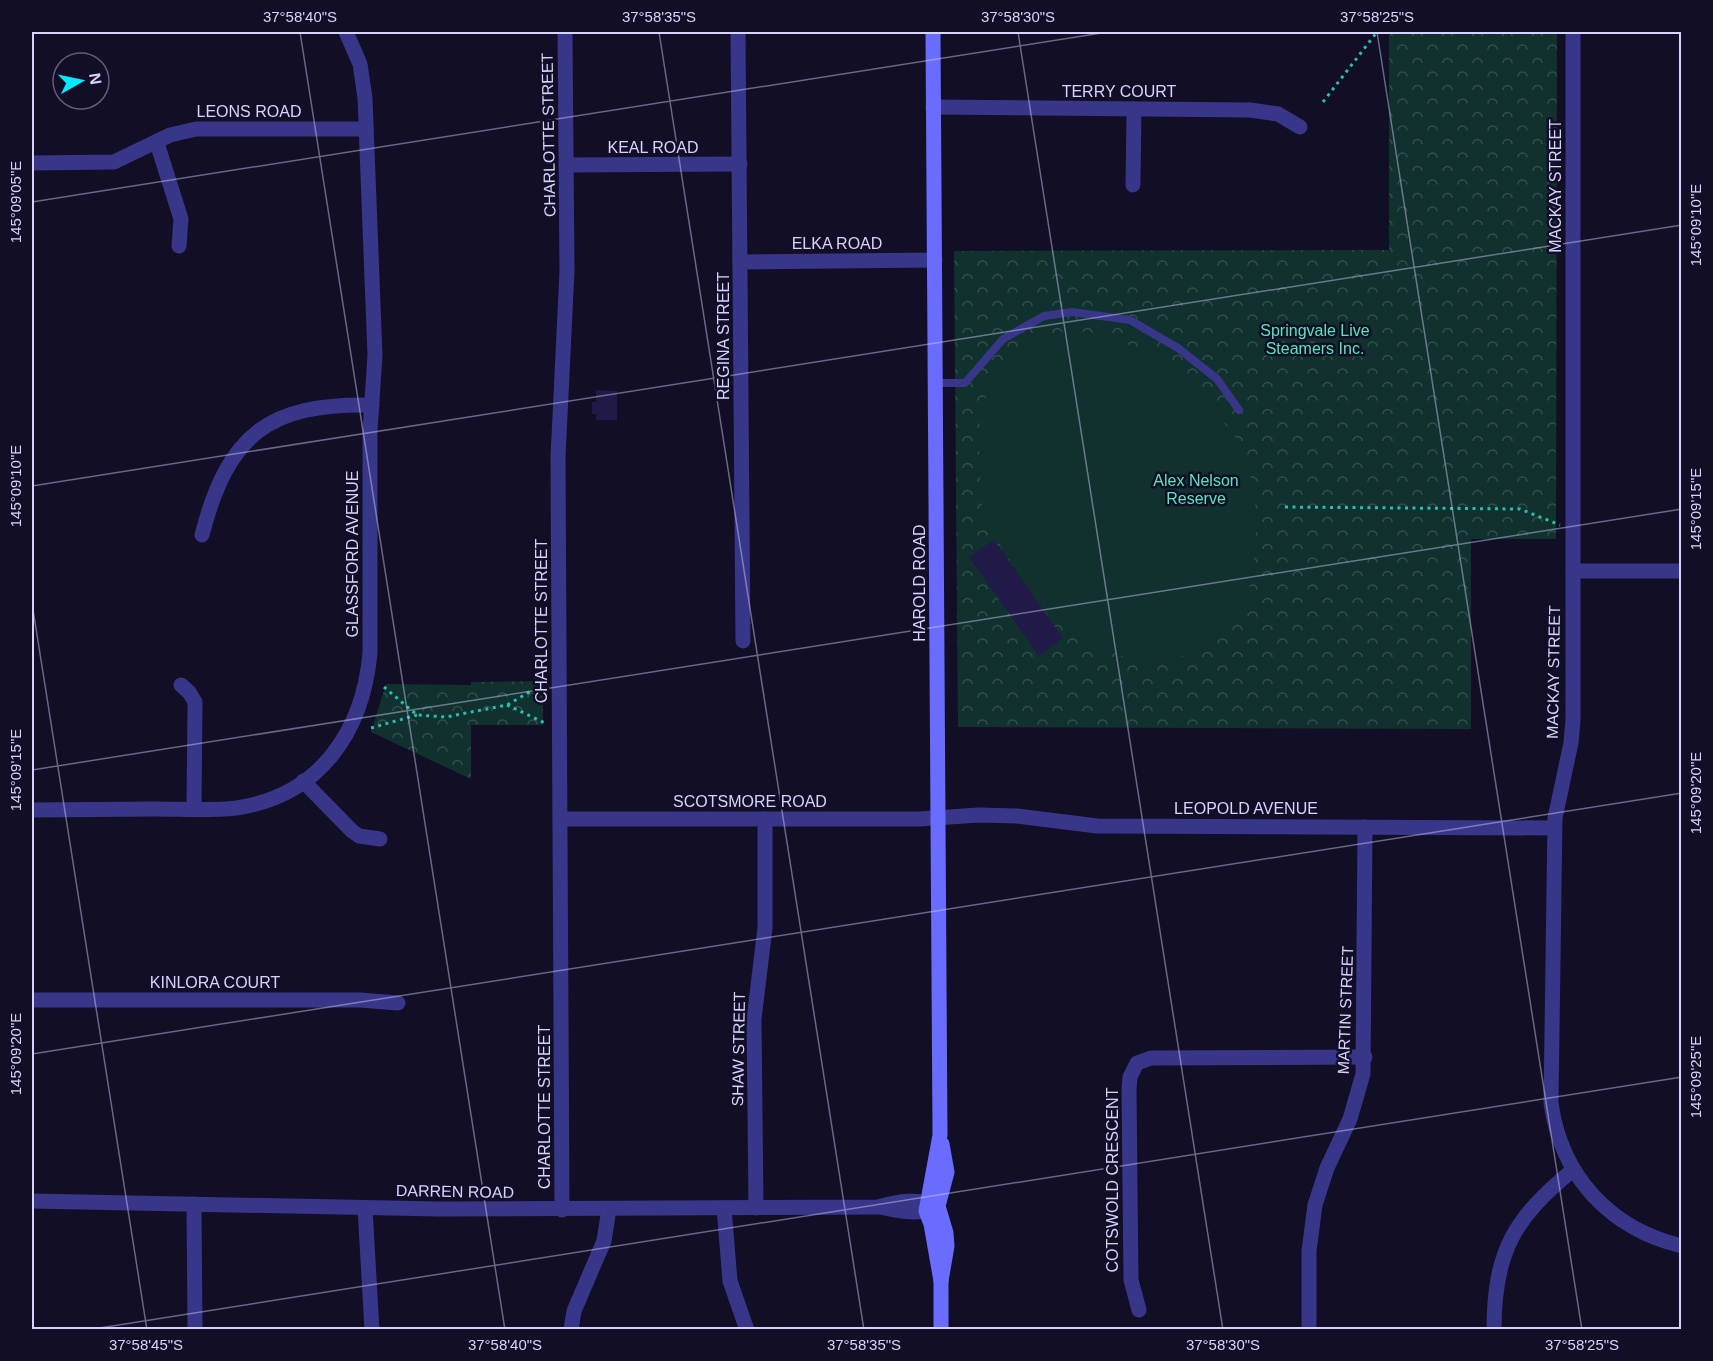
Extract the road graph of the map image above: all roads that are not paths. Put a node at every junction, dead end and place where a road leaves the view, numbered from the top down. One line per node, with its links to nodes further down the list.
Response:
1 (346, 32): 9 (street, GLASSFORD AVENUE)
2 (565, 32): 13 (street, CHARLOTTE STREET)
3 (738, 32): 12 (street, REGINA STREET)
4 (933, 32): 6 (street, HAROLD ROAD)
5 (1573, 32): 22 (street, MACKAY STREET)
6 (933, 108): 7 (street, TERRY COURT); 16 (street, HAROLD ROAD)
7 (1134, 109): 8 (street, TERRY COURT); 14 (street)
8 (1300, 127)
9 (366, 129): 10 (street, LEONS ROAD); 19 (street, GLASSFORD AVENUE)
10 (157, 143): 11 (street, LEONS ROAD); 15 (street)
11 (32, 163)
12 (740, 164): 13 (street, KEAL ROAD); 17 (street, REGINA STREET)
13 (566, 165): 30 (street, CHARLOTTE STREET)
14 (1133, 185)
15 (178, 246)
16 (935, 260): 17 (street, ELKA ROAD); 18 (street, HAROLD ROAD)
17 (740, 262): 24 (street, REGINA STREET)
18 (936, 383): 20 (lane); 29 (street, HAROLD ROAD)
19 (372, 405): 21 (street); 26 (street, GLASSFORD AVENUE)
20 (1239, 410)
21 (202, 535)
22 (1573, 571): 23 (street); 33 (street, MACKAY STREET)
23 (1682, 571)
24 (743, 641)
25 (181, 685): 27 (street)
26 (303, 781): 27 (street, GLASSFORD AVENUE); 34 (street)
27 (194, 809): 28 (street, GLASSFORD AVENUE)
28 (32, 810)
29 (938, 817): 31 (street, SCOTSMORE ROAD); 32 (street, LEOPOLD AVENUE); 41 (street, HAROLD ROAD)
30 (561, 819): 31 (street, SCOTSMORE ROAD); 46 (street, CHARLOTTE STREET)
31 (765, 819): 44 (street, SHAW STREET)
32 (1365, 827): 33 (street, LEOPOLD AVENUE); 37 (street, MARTIN STREET)
33 (1554, 828): 38 (street, MACKAY STREET)
34 (381, 839)
35 (32, 1000): 36 (street, KINLORA COURT)
36 (398, 1004)
37 (1365, 1057): 48 (street, COTSWOLD CRESCENT); 54 (street, MARTIN STREET)
38 (1573, 1170): 47 (street, MACKAY STREET); 55 (street)
39 (32, 1201): 40 (street, DARREN ROAD)
40 (194, 1204): 42 (street, DARREN ROAD); 49 (street)
41 (930, 1206): 44 (street, DARREN ROAD); 53 (street)
42 (365, 1208): 46 (street, DARREN ROAD); 50 (street)
43 (724, 1208): 44 (street, DARREN ROAD); 45 (street, DARREN ROAD); 52 (street)
44 (756, 1208)
45 (609, 1209): 46 (street, DARREN ROAD); 51 (street)
46 (562, 1210)
47 (1682, 1246)
48 (1139, 1310)
49 (195, 1329)
50 (372, 1329)
51 (571, 1329)
52 (747, 1329)
53 (941, 1329)
54 (1309, 1329)
55 (1494, 1329)

